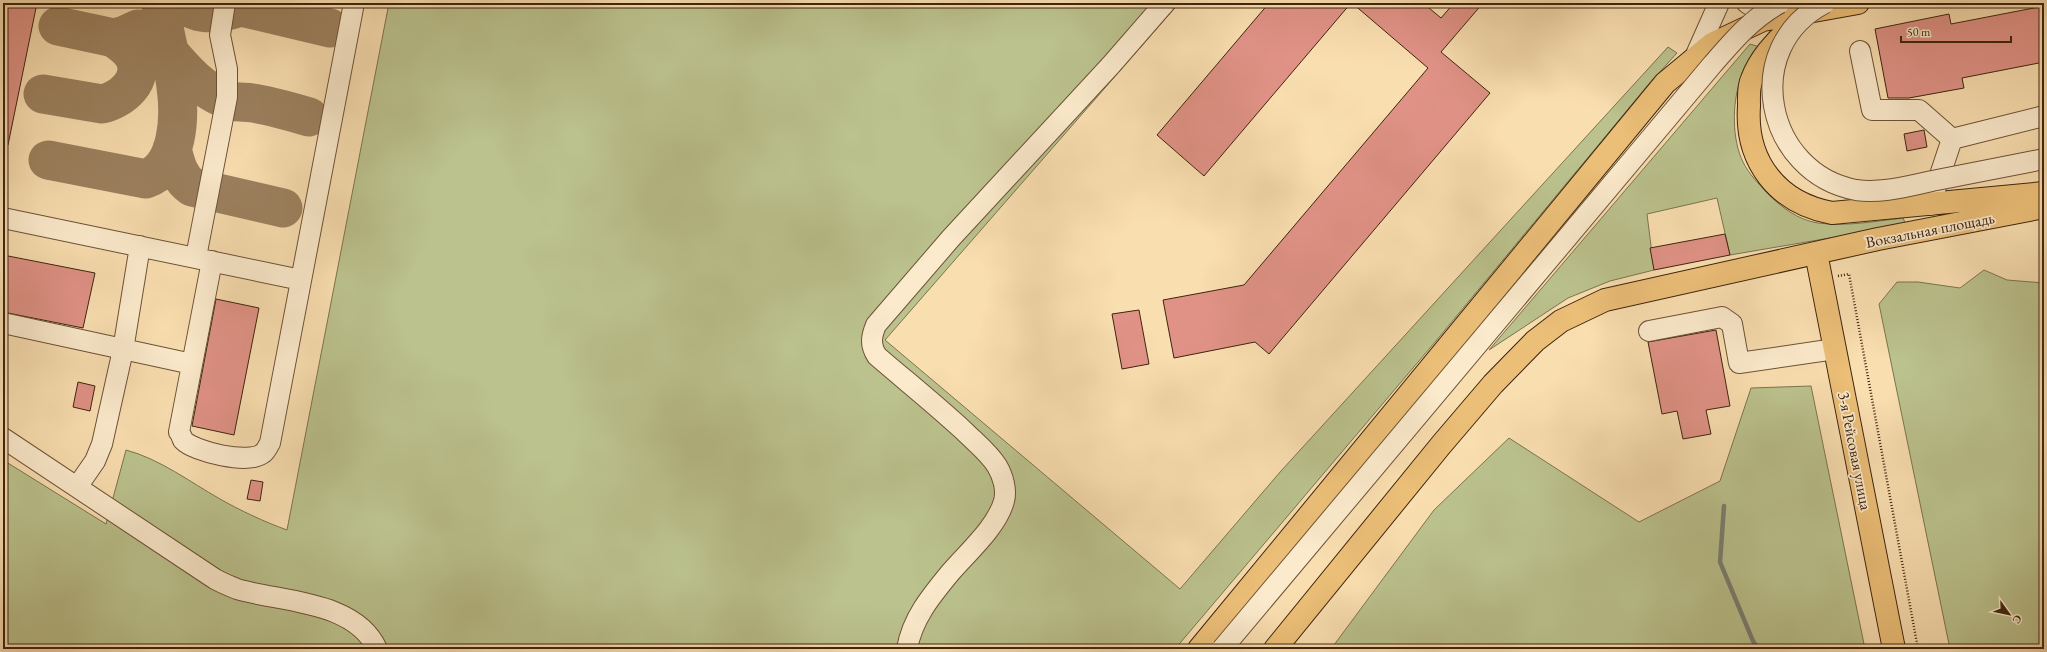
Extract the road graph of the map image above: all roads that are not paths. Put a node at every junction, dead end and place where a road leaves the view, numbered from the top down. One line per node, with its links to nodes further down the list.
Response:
1 (226, 3): 20 (street)
2 (354, 3): 21 (street)
3 (1165, 3): 30 (street)
4 (1719, 3): 10 (street)
5 (1747, 3): 8 (street)
6 (1858, 3): 7 (main road)
7 (1819, 6): 8 (main road); 13 (street, bridge); 15 (main road)
8 (1780, 10): 10 (main road); 32 (street, bridge)
9 (1860, 52): 12 (street)
10 (1695, 57): 31 (main road)
11 (2044, 116): 12 (street)
12 (1952, 139): 15 (street)
13 (2044, 159)
14 (2044, 193): 15 (main road)
15 (1930, 205)
16 (2044, 207): 19 (main road, Вокзальная площадь)
17 (3, 218): 18 (street)
18 (140, 246): 20 (street); 25 (street)
19 (1816, 253): 24 (main road, 3-я Рейсовая улица); 33 (main road, Вокзальная площадь)
20 (204, 259): 21 (street); 26 (street)
21 (301, 280): 26 (street)
22 (3, 324): 25 (street)
23 (1649, 331): 24 (street)
24 (1835, 349): 34 (main road, 3-я Рейсовая улица)
25 (123, 350): 26 (street); 28 (street)
26 (192, 364)
27 (3, 438): 28 (street)
28 (77, 487): 29 (street)
29 (377, 649)
30 (907, 649)
31 (1199, 649)
32 (1222, 649)
33 (1275, 649)
34 (1894, 649)

